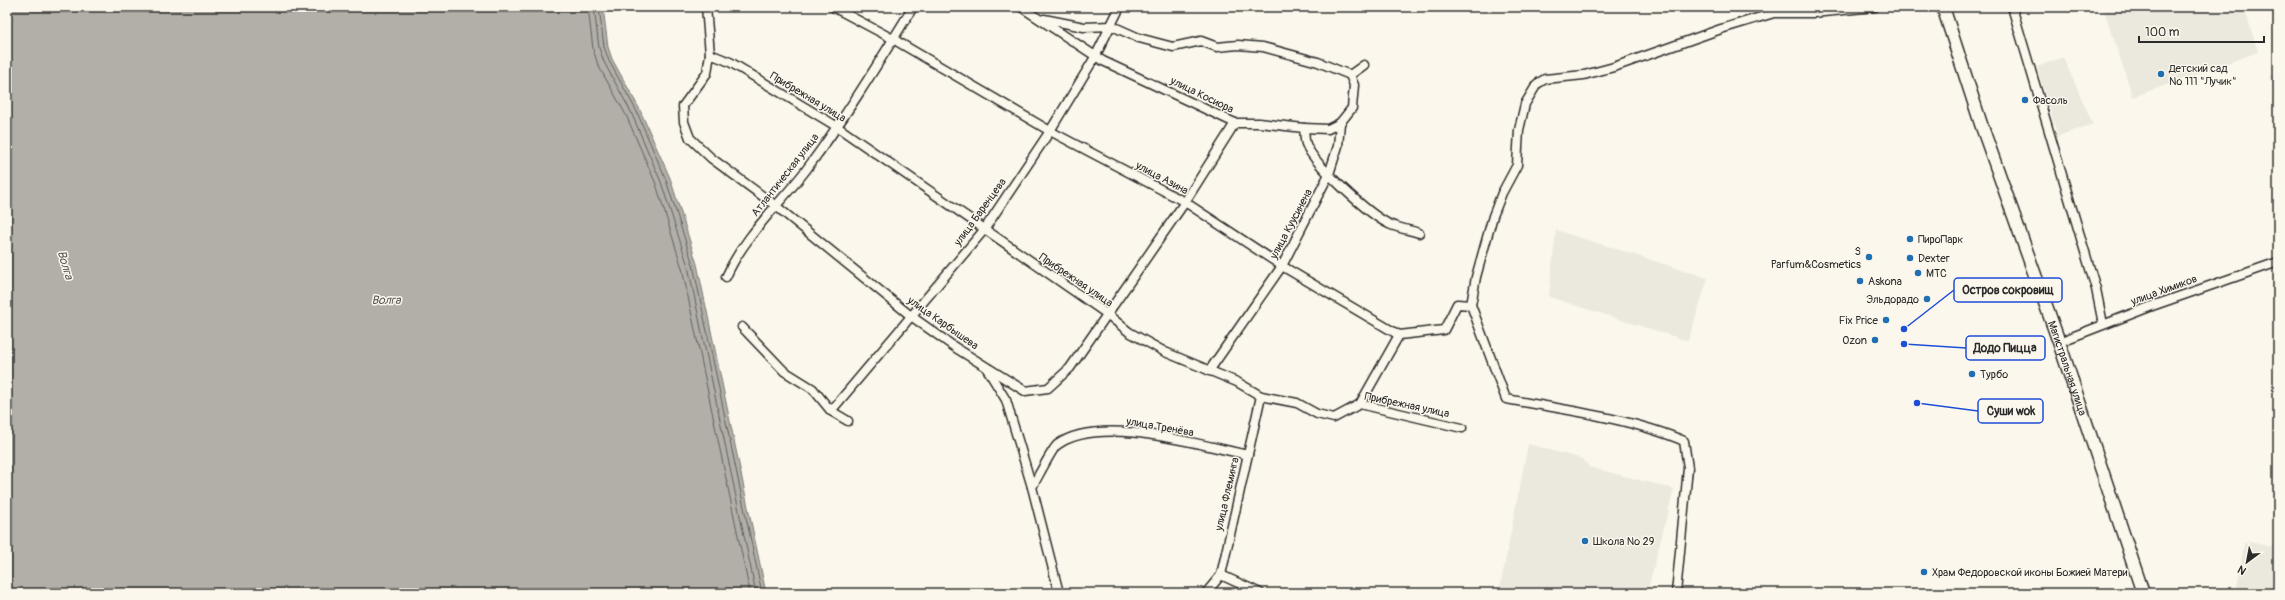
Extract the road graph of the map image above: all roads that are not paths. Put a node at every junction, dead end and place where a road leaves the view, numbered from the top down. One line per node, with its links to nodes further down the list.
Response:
1 (706, 7): 14 (street, улица Карбышева)
2 (833, 7): 13 (street, улица Азина)
3 (913, 7): 13 (street, Атлантическая улица)
4 (1021, 7): 11 (street, улица Косиора)
5 (1120, 7): 12 (street, улица Баренцева)
6 (1793, 7): 10 (street)
7 (1875, 7): 10 (street)
8 (1943, 7): 37 (highway, Магистральная улица)
9 (2012, 7): 34 (street)
10 (1813, 13): 31 (street)
11 (1035, 17): 12 (street); 15 (street, улица Косиора)
12 (1112, 26): 15 (street, улица Баренцева); 17 (street)
13 (893, 38): 20 (street, Атлантическая улица); 22 (street, улица Азина)
14 (710, 54): 20 (street, Прибрежная улица); 25 (street, улица Карбышева)
15 (1095, 57): 18 (street, улица Косиора); 22 (street, улица Баренцева)
16 (1364, 65): 17 (street)
17 (1350, 75): 19 (street)
18 (1235, 123): 21 (street, улица Косиора); 24 (street, улица Карбышева)
19 (1340, 123): 21 (street, улица Косиора); 23 (street, улица Куусинена)
20 (836, 126): 25 (street, Атлантическая улица); 26 (street, Прибрежная улица)
21 (1304, 128): 23 (street)
22 (1050, 131): 24 (street, улица Азина); 26 (street, улица Баренцева)
23 (1330, 174): 27 (street); 29 (street, улица Куусинена)
24 (1185, 202): 29 (street, улица Азина); 32 (street, улица Карбышева)
25 (776, 206): 30 (street, Атлантическая улица); 33 (street, улица Карбышева)
26 (984, 230): 32 (street, Прибрежная улица); 33 (street, улица Баренцева)
27 (1419, 233)
28 (2278, 262): 34 (street, улица Химиков)
29 (1282, 266): 36 (street, улица Азина); 39 (street, улица Куусинена)
30 (726, 277)
31 (1471, 305): 36 (street); 51 (street)
32 (1107, 314): 38 (street, улица Карбышева); 39 (street, Прибрежная улица)
33 (911, 316): 38 (street, улица Карбышева); 42 (street, улица Баренцева)
34 (2103, 324): 37 (street, улица Химиков)
35 (742, 327): 42 (street)
36 (1399, 335): 41 (street)
37 (2059, 342): 52 (highway, Магистральная улица)
38 (984, 365): 46 (street)
39 (1209, 371): 40 (street, Прибрежная улица)
40 (1261, 396): 41 (street, Прибрежная улица); 45 (street, улица Флеминга)
41 (1360, 404): 44 (street, Прибрежная улица)
42 (831, 411): 43 (street)
43 (848, 421)
44 (1462, 428)
45 (1248, 455): 46 (street, улица Тренёва); 47 (street, улица Флеминга)
46 (1032, 487): 48 (street)
47 (1221, 575): 49 (street, улица Флеминга); 50 (street)
48 (1058, 589)
49 (1206, 593)
50 (1260, 593)
51 (1676, 593)
52 (2143, 593)

